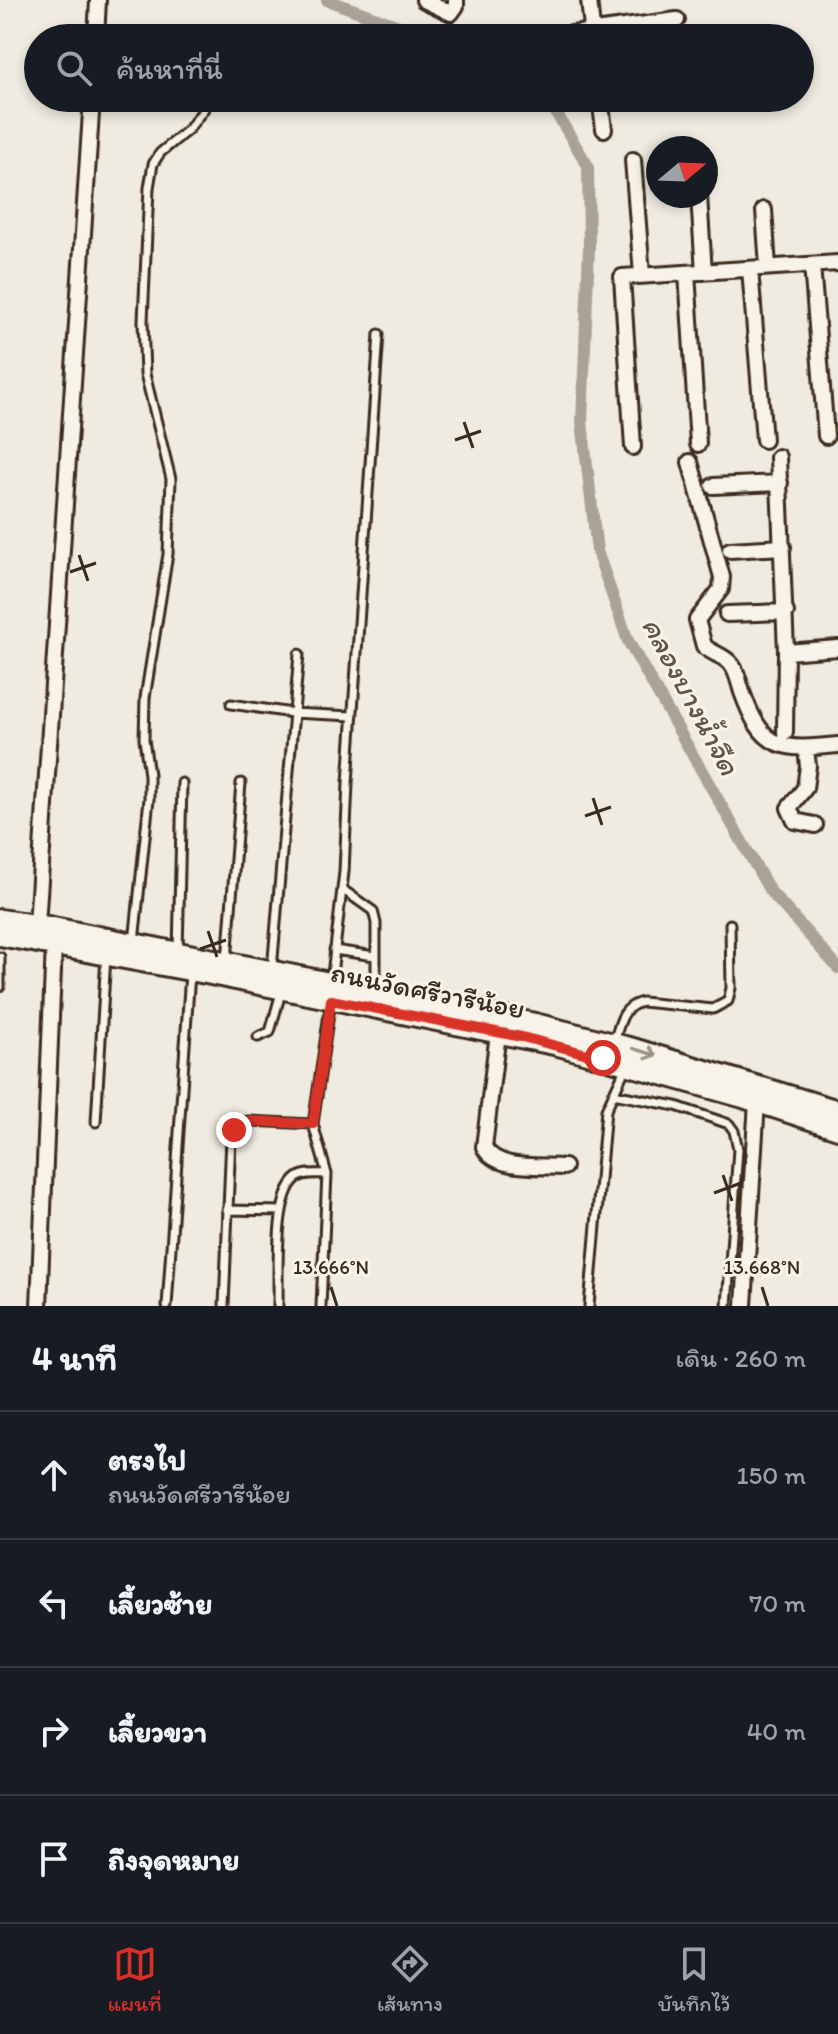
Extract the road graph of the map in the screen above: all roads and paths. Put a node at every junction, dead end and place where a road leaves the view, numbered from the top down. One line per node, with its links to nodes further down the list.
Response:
1 (98, 0): 6 (street)
2 (424, 0): 3 (street)
3 (456, 0)
4 (589, 0): 7 (street)
5 (677, 20): 8 (street)
6 (97, 24)
7 (592, 24)
8 (653, 24)
9 (91, 112): 52 (street)
10 (202, 112): 53 (lane)
11 (602, 112): 12 (street)
12 (604, 129)
13 (633, 160): 22 (street)
14 (700, 208): 20 (street)
15 (764, 210): 18 (street)
16 (838, 263): 17 (street)
17 (812, 265): 18 (street); 24 (street)
18 (768, 267): 19 (street)
19 (750, 269): 20 (street); 25 (street)
20 (704, 272): 21 (street)
21 (687, 273): 22 (street); 26 (street)
22 (642, 275): 27 (street)
23 (379, 334): 41 (lane)
24 (826, 436)
25 (764, 440)
26 (698, 444)
27 (633, 447)
28 (778, 457): 30 (street)
29 (690, 462): 44 (street)
30 (780, 483): 31 (street); 32 (street)
31 (713, 486)
32 (783, 547): 33 (street); 34 (street)
33 (730, 550)
34 (786, 612): 35 (street); 37 (street)
35 (727, 614)
36 (838, 648): 37 (street)
37 (786, 652): 42 (street)
38 (299, 654): 40 (lane)
39 (231, 704): 40 (lane)
40 (292, 713): 41 (lane); 60 (lane)
41 (352, 716): 48 (lane)
42 (785, 732)
43 (838, 745): 44 (street)
44 (806, 749): 47 (street)
45 (182, 783): 58 (lane)
46 (241, 783): 59 (lane)
47 (815, 825)
48 (342, 889): 54 (lane); 56 (lane)
49 (0, 920): 52 (main road, ถนนวัดศรีวารีน้อย)
50 (730, 924): 66 (lane)
51 (0, 935): 52 (main road, ถนนวัดศรีวารีน้อย)
52 (41, 937): 53 (main road, ถนนวัดศรีวารีน้อย); 55 (main road, ถนนวัดศรีวารีน้อย); 80 (street)
53 (134, 945): 58 (main road, ถนนวัดศรีวารีน้อย)
54 (334, 950): 56 (lane); 62 (lane)
55 (106, 955): 58 (main road, ถนนวัดศรีวารีน้อย); 72 (lane)
56 (375, 956): 63 (lane)
57 (0, 957): 61 (lane)
58 (184, 962): 59 (main road, ถนนวัดศรีวารีน้อย); 60 (main road, ถนนวัดศรีวารีน้อย); 81 (lane)
59 (227, 963): 60 (main road, ถนนวัดศรีวารีน้อย)
60 (277, 981): 62 (main road, ถนนวัดศรีวารีน้อย); 65 (lane)
61 (0, 987)
62 (331, 992): 63 (main road, ถนนวัดศรีวารีน้อย); 64 (main road, ถนนวัดศรีวารีน้อย); 73 (lane)
63 (376, 992): 66 (main road, ถนนวัดศรีวารีน้อย)
64 (498, 1033): 67 (main road, ถนนวัดศรีวารีน้อย); 75 (street)
65 (258, 1037)
66 (614, 1044): 70 (main road, ถนนวัดศรีวารีน้อย, one-way to 70)
67 (627, 1065): 68 (lane); 69 (main road, ถนนวัดศรีวารีน้อย)
68 (613, 1094): 85 (lane); 86 (lane)
69 (757, 1102): 70 (main road, ถนนวัดศรีวารีน้อย); 79 (street)
70 (809, 1111): 71 (main road, ถนนวัดศรีวารีน้อย); 74 (main road, ถนนวัดศรีวารีน้อย)
71 (838, 1111)
72 (96, 1122)
73 (313, 1124): 76 (lane); 77 (lane)
74 (838, 1128)
75 (564, 1167)
76 (327, 1174): 78 (lane); 84 (lane)
77 (227, 1210): 78 (lane); 82 (lane)
78 (282, 1211): 83 (lane)
79 (744, 1305)
80 (39, 1306)
81 (167, 1306)
82 (224, 1306)
83 (278, 1306)
84 (321, 1306)
85 (589, 1306)
86 (727, 1306)

